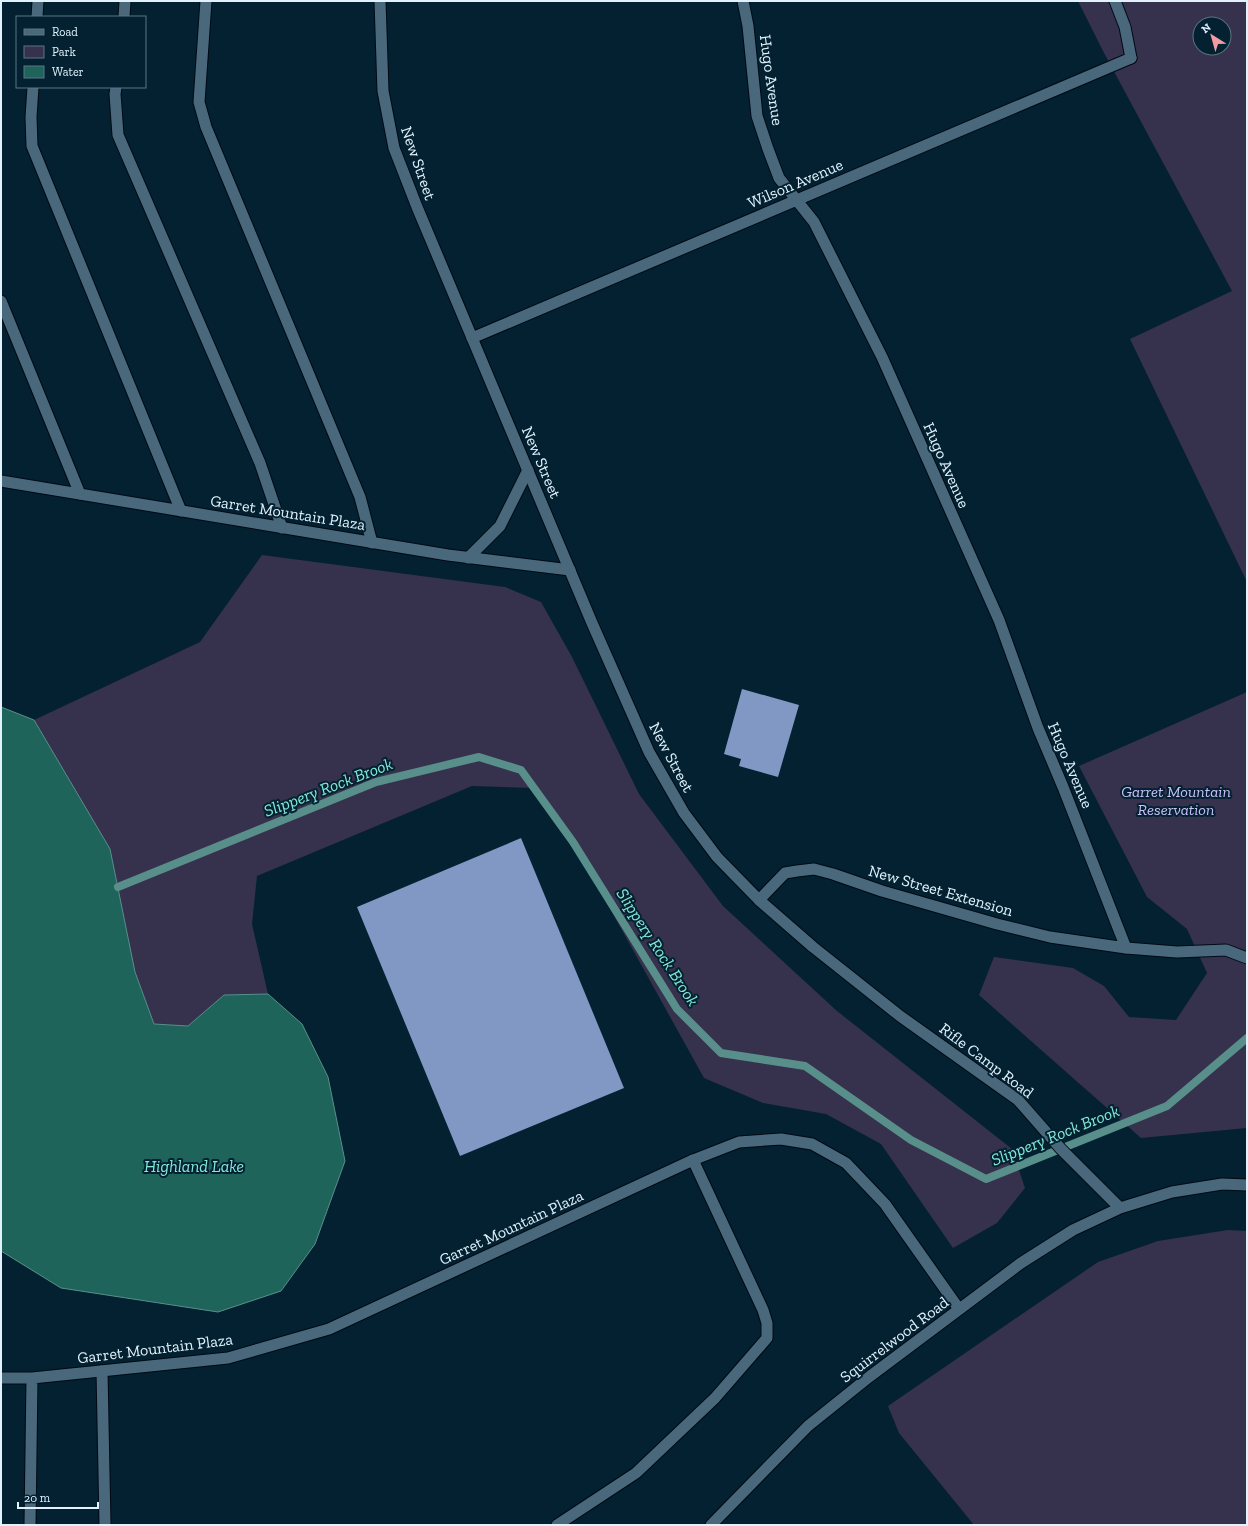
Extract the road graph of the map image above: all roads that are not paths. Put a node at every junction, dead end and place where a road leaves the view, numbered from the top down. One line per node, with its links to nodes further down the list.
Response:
1 (38, 1): 7 (street)
2 (125, 1): 8 (street)
3 (206, 1): 19 (street)
4 (380, 1): 13 (street, New Street)
5 (743, 1): 11 (street, Hugo Avenue)
6 (1115, 1): 11 (street, Wilson Avenue)
7 (37, 16)
8 (124, 16)
9 (33, 88): 17 (street)
10 (116, 88): 18 (street)
11 (797, 200): 13 (street, Wilson Avenue); 23 (street, Hugo Avenue)
12 (1, 301): 16 (street)
13 (472, 338): 14 (street, New Street)
14 (528, 470): 20 (street); 21 (street, New Street)
15 (1, 482): 16 (street, Garret Mountain Plaza)
16 (80, 494): 17 (street, Garret Mountain Plaza)
17 (181, 511): 18 (street, Garret Mountain Plaza)
18 (282, 528): 19 (street, Garret Mountain Plaza)
19 (372, 542): 20 (street, Garret Mountain Plaza)
20 (468, 558): 21 (street, Garret Mountain Plaza)
21 (570, 570): 22 (street, New Street)
22 (759, 900): 23 (street, New Street Extension); 27 (street, Rifle Camp Road)
23 (1126, 948): 24 (street, New Street Extension)
24 (1247, 958)
25 (693, 1160): 28 (street, Garret Mountain Plaza); 29 (street, Garret Mountain Plaza); 34 (street)
26 (1247, 1185): 27 (street)
27 (1120, 1208): 28 (street, Squirrelwood Road)
28 (959, 1310): 35 (street, Squirrelwood Road)
29 (102, 1371): 31 (street, Garret Mountain Plaza); 33 (street)
30 (1, 1378): 31 (street, Garret Mountain Plaza)
31 (32, 1378): 32 (street)
32 (30, 1525)
33 (105, 1525)
34 (557, 1525)
35 (711, 1525)

